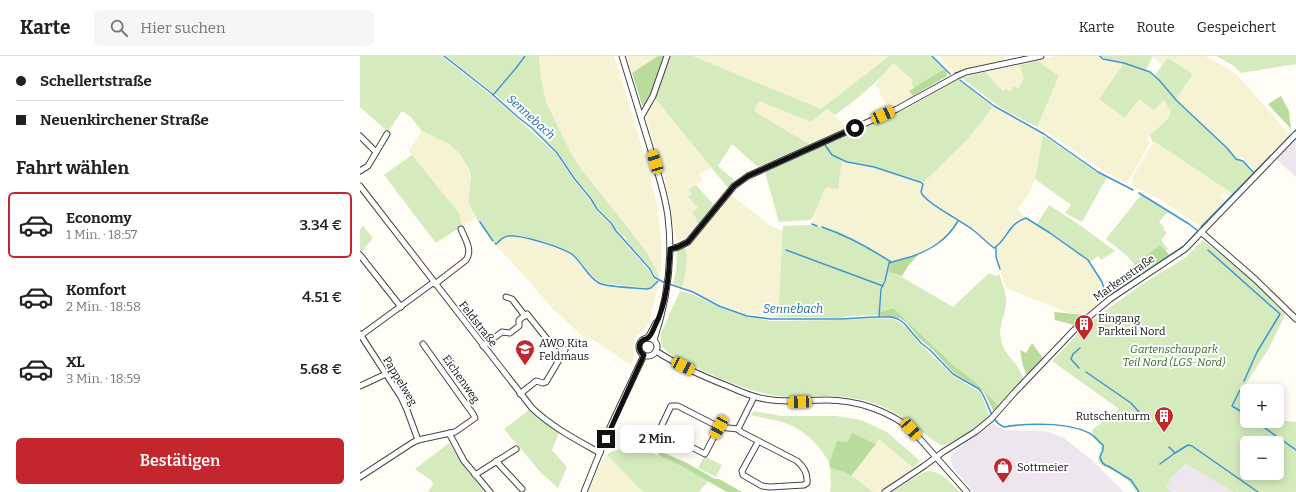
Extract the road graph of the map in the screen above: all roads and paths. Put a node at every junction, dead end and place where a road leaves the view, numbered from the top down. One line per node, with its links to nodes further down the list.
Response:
1 (622, 56): 4 (street)
2 (667, 56): 4 (street)
3 (1041, 56): 13 (street)
4 (641, 116): 13 (street)
5 (387, 134): 8 (street)
6 (1296, 134): 12 (street, Markenstraße)
7 (360, 136): 8 (street)
8 (376, 152): 9 (street)
9 (360, 171)
10 (360, 186): 15 (street, Feldstraße)
11 (461, 229): 15 (street)
12 (1201, 232): 20 (street); 39 (street, Markenstraße)
13 (670, 249): 18 (street)
14 (360, 255): 17 (street)
15 (434, 283): 17 (street); 25 (street, Feldstraße)
16 (506, 297): 19 (street)
17 (401, 307): 21 (street)
18 (661, 312): 22 (street); 23 (street)
19 (525, 316): 25 (street); 30 (street)
20 (1296, 319)
21 (360, 335): 28 (street, Pappelweg)
22 (648, 338): 23 (street); 27 (street)
23 (654, 340): 26 (street)
24 (423, 344): 34 (street, Eichenweg)
25 (483, 346): 30 (street, Feldstraße)
26 (656, 351): 27 (street); 31 (street)
27 (644, 355): 38 (street)
28 (386, 374): 29 (street); 35 (street, Pappelweg)
29 (360, 386)
30 (520, 394): 38 (street, Feldstraße)
31 (754, 397): 33 (street); 39 (street)
32 (719, 427): 32 (street); 33 (street)
33 (738, 428): 36 (street)
34 (449, 433): 35 (street, Eichenweg); 41 (street)
35 (418, 440): 42 (street, Eichenweg)
36 (758, 442): 36 (street)
37 (516, 449): 40 (street)
38 (600, 453): 45 (street)
39 (936, 457): 46 (street, Markenstraße); 47 (street)
40 (496, 462): 41 (street); 43 (street)
41 (475, 475): 44 (street)
42 (360, 477)
43 (522, 489)
44 (490, 492)
45 (584, 492)
46 (885, 492)
47 (966, 492)

